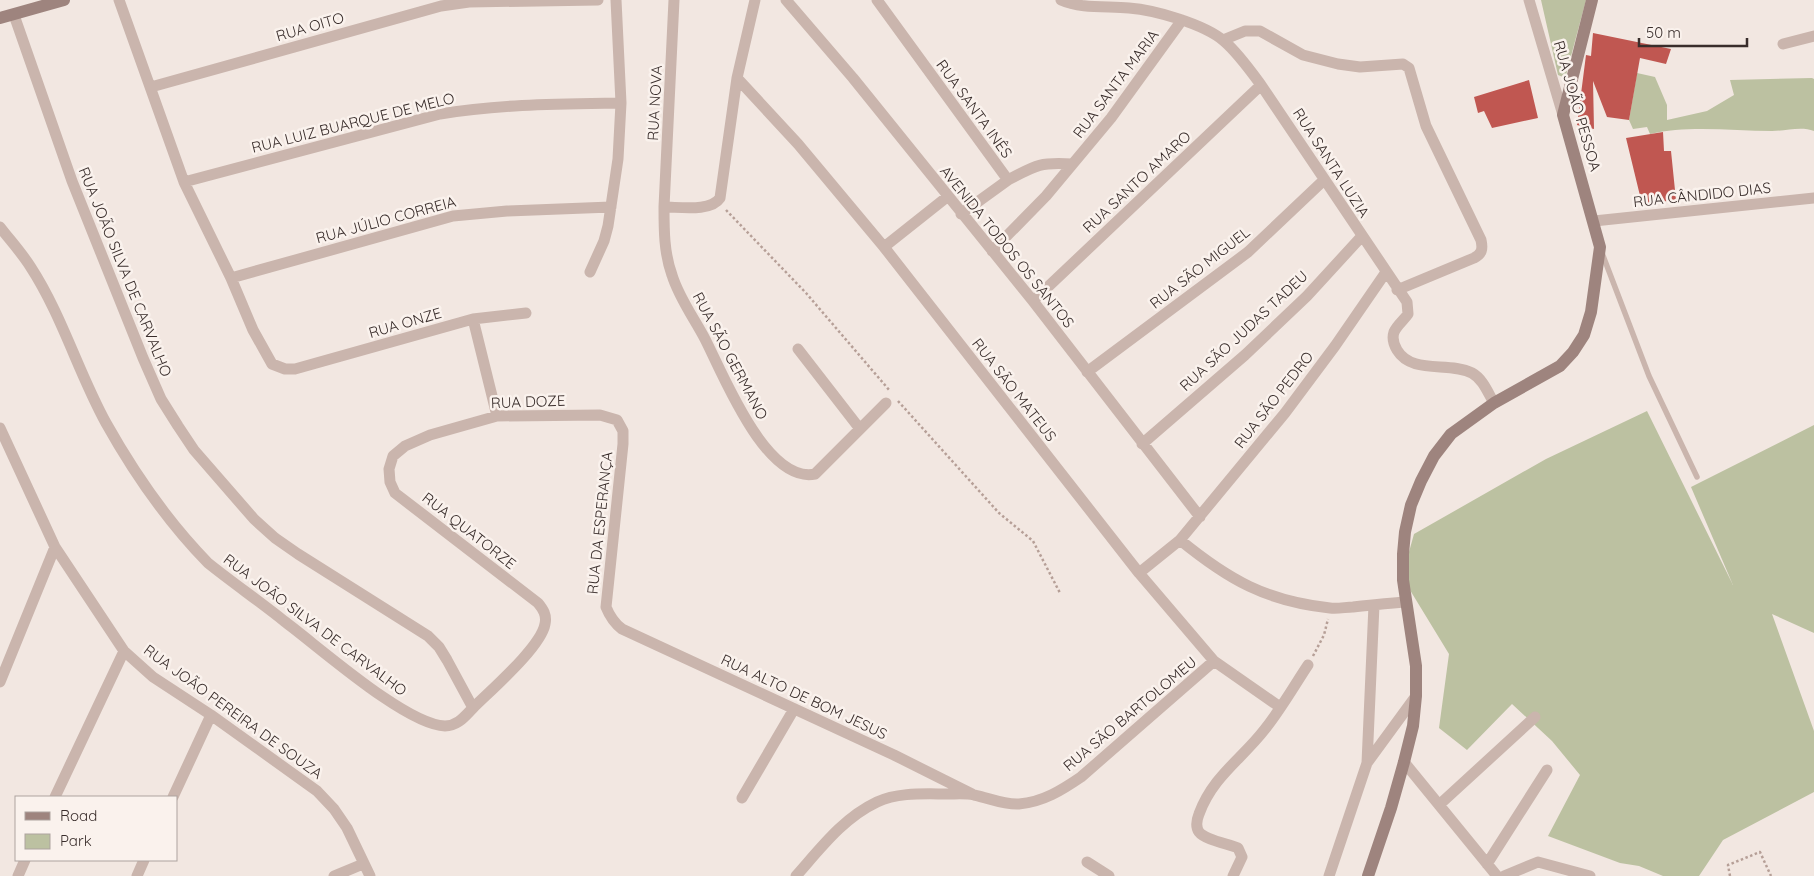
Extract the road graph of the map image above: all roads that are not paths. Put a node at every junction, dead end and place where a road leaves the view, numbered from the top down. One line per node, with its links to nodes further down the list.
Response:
1 (64, 0): 12 (street)
2 (119, 0): 20 (street)
3 (598, 0): 20 (street, RUA OITO)
4 (616, 0): 21 (street)
5 (674, 0): 30 (street, RUA NOVA)
6 (755, 0): 18 (street)
7 (786, 0): 27 (street, AVENIDA TODOS OS SANTOS)
8 (877, 0): 24 (street, RUA SANTA INÊS)
9 (1061, 0): 14 (street, RUA SANTA LUZIA)
10 (1529, 0): 22 (street, RUA JOÃO PESSOA)
11 (1592, 0): 22 (street)
12 (14, 15): 13 (street); 69 (street, RUA JOÃO SILVA DE CARVALHO)
13 (0, 18)
14 (1182, 20): 16 (street, RUA SANTA LUZIA); 23 (street, RUA SANTA MARIA)
15 (1814, 36): 17 (street)
16 (1223, 40): 19 (street, RUA SANTA LUZIA); 41 (street)
17 (1782, 44)
18 (737, 78): 30 (street); 35 (street, RUA SÃO MATEUS)
19 (1261, 85): 25 (street, RUA SANTA LUZIA); 42 (street, RUA SANTO AMARO)
20 (150, 86): 26 (street)
21 (621, 103): 26 (street, RUA LUIZ BUARQUE DE MELO); 29 (street)
22 (1563, 115): 32 (street, RUA JOÃO PESSOA)
23 (1072, 164): 24 (street, RUA SANTA INÊS); 37 (street, RUA SANTA MARIA)
24 (1008, 180): 31 (street)
25 (1324, 180): 34 (street, RUA SANTA LUZIA); 46 (street, RUA SÃO MIGUEL)
26 (184, 182): 40 (street)
27 (947, 197): 31 (street, AVENIDA TODOS OS SANTOS); 35 (street)
28 (1814, 198): 32 (street, RUA CÂNDIDO DIAS)
29 (611, 207): 38 (street); 40 (street, RUA JÚLIO CORREIA)
30 (664, 207): 51 (street, RUA SÃO GERMANO)
31 (961, 214): 37 (street, AVENIDA TODOS OS SANTOS)
32 (1594, 221): 36 (street, RUA JOÃO PESSOA)
33 (0, 227): 69 (street, RUA JOÃO SILVA DE CARVALHO)
34 (1362, 236): 39 (street, RUA SANTA LUZIA); 53 (street, RUA SÃO JUDAS TADEU)
35 (884, 247): 59 (street, RUA SÃO MATEUS)
36 (1600, 247): 48 (street); 55 (lane)
37 (992, 251): 42 (street, AVENIDA TODOS OS SANTOS)
38 (590, 272)
39 (1386, 272): 41 (street, RUA SANTA LUZIA); 56 (street, RUA SÃO PEDRO)
40 (231, 278): 44 (street, RUA ONZE)
41 (1397, 290): 48 (street, RUA SANTA LUZIA)
42 (1033, 301): 46 (street, AVENIDA TODOS OS SANTOS)
43 (526, 313): 44 (street, RUA ONZE)
44 (473, 319): 49 (street)
45 (798, 349): 51 (street)
46 (1087, 372): 53 (street, AVENIDA TODOS OS SANTOS)
47 (886, 404): 51 (street, RUA SÃO GERMANO)
48 (1494, 404): 60 (street)
49 (497, 416): 52 (street, RUA DOZE); 54 (street, RUA DOZE)
50 (0, 428): 58 (street, RUA JOÃO PEREIRA DE SOUZA)
51 (860, 430)
52 (624, 444): 62 (street, RUA DA ESPERANÇA)
53 (1142, 444): 56 (street, AVENIDA TODOS OS SANTOS)
54 (393, 456): 69 (street, RUA QUATORZE)
55 (1697, 477)
56 (1200, 517): 57 (street, RUA SÃO PEDRO)
57 (1180, 540): 59 (street, RUA SÃO PEDRO); 61 (street)
58 (55, 547): 63 (street, RUA JOÃO PEREIRA DE SOUZA); 66 (street)
59 (1139, 573): 64 (street, RUA SÃO MATEUS)
60 (1406, 602): 61 (street); 67 (street)
61 (1374, 605): 74 (street)
62 (622, 629): 70 (street, RUA ALTO DE BOM JESUS)
63 (124, 651): 71 (street, RUA JOÃO PEREIRA DE SOUZA); 77 (street, RUA JOÃO PEREIRA DE SOUZA)
64 (1214, 662): 68 (street, RUA SÃO MATEUS); 76 (street, RUA SÃO BARTOLOMEU)
65 (1308, 664): 68 (street)
66 (0, 682)
67 (1416, 696): 73 (street); 74 (street)
68 (1280, 707): 92 (street)
69 (473, 708)
70 (794, 709): 76 (street, RUA ALTO DE BOM JESUS); 79 (street)
71 (211, 715): 78 (street); 84 (street, RUA JOÃO PEREIRA DE SOUZA)
72 (1535, 717): 80 (street)
73 (1404, 762): 80 (street); 94 (street)
74 (1367, 763): 93 (street)
75 (1547, 770): 85 (street)
76 (972, 794): 90 (street)
77 (55, 796)
78 (173, 796)
79 (742, 798)
80 (1439, 805): 85 (street)
81 (25, 861): 86 (street)
82 (144, 861): 87 (street)
83 (1087, 862): 91 (street)
84 (363, 864): 88 (street); 89 (street, RUA JOÃO PEREIRA DE SOUZA)
85 (1488, 864): 95 (street)
86 (18, 876)
87 (136, 876)
88 (334, 876)
89 (370, 876)
90 (796, 876)
91 (1109, 876)
92 (1233, 876)
93 (1329, 876)
94 (1368, 876)
95 (1497, 876)
96 (1504, 876): 97 (street)
97 (1590, 876)

